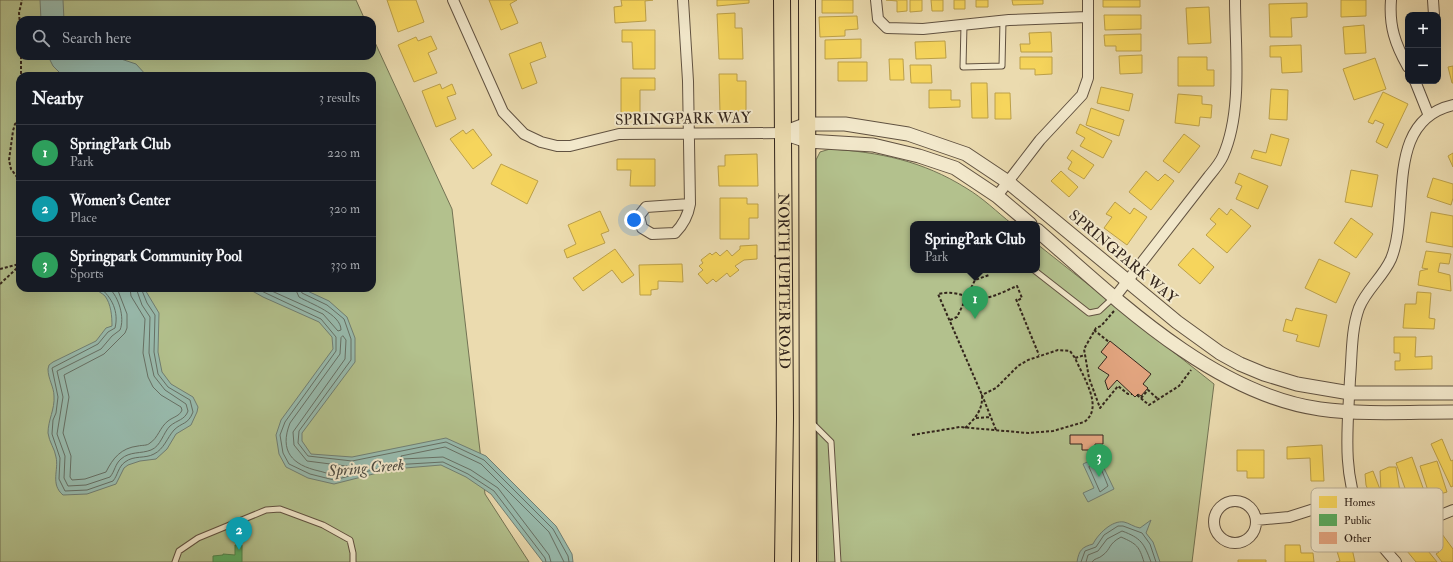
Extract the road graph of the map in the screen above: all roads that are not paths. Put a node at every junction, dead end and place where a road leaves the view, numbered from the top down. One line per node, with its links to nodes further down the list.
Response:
1 (453, 0): 20 (street, SPRINGPARK WAY)
2 (683, 0): 20 (street)
3 (782, 0): 19 (main road, NORTH JUPITER ROAD)
4 (807, 0): 18 (main road, NORTH JUPITER ROAD)
5 (876, 0): 13 (street)
6 (1088, 0): 11 (street)
7 (1235, 0): 28 (street)
8 (1390, 0): 14 (street)
9 (1433, 0): 10 (street)
10 (1434, 12)
11 (1087, 17): 12 (street); 22 (street)
12 (1003, 21): 13 (street); 13 (lane)
13 (964, 25)
14 (1405, 61)
15 (1416, 84): 17 (street)
16 (1453, 106): 17 (street)
17 (1428, 116): 30 (street)
18 (807, 124): 19 (street, SPRINGPARK WAY); 21 (main road, NORTH JUPITER ROAD); 22 (street, SPRINGPARK WAY)
19 (783, 133): 20 (street, SPRINGPARK WAY); 21 (street, SPRINGPARK WAY); 34 (main road, NORTH JUPITER ROAD)
20 (690, 134): 24 (street)
21 (807, 141): 23 (street, SPRINGPARK WAY); 35 (main road, NORTH JUPITER ROAD)
22 (1008, 182): 23 (street); 28 (street, SPRINGPARK WAY)
23 (997, 196): 25 (street, SPRINGPARK WAY)
24 (690, 204): 24 (street)
25 (1026, 221)
26 (1040, 235): 29 (street)
27 (1038, 273): 29 (lane)
28 (1127, 281): 29 (street); 30 (street, SPRINGPARK WAY)
29 (1115, 297): 32 (street)
30 (1350, 393): 31 (street, SPRINGPARK WAY); 32 (street)
31 (1453, 393)
32 (1348, 412): 33 (street); 36 (street)
33 (1453, 412)
34 (785, 418): 35 (main road); 44 (main road, NORTH JUPITER ROAD)
35 (807, 418): 45 (main road, NORTH JUPITER ROAD); 46 (lane)
36 (1353, 488)
37 (1311, 510): 40 (street)
38 (1453, 510): 39 (street)
39 (1443, 514)
40 (1256, 520): 40 (street)
41 (1387, 552): 47 (street)
42 (175, 562): 43 (lane)
43 (353, 562)
44 (783, 562)
45 (808, 562)
46 (838, 562)
47 (1396, 562)

